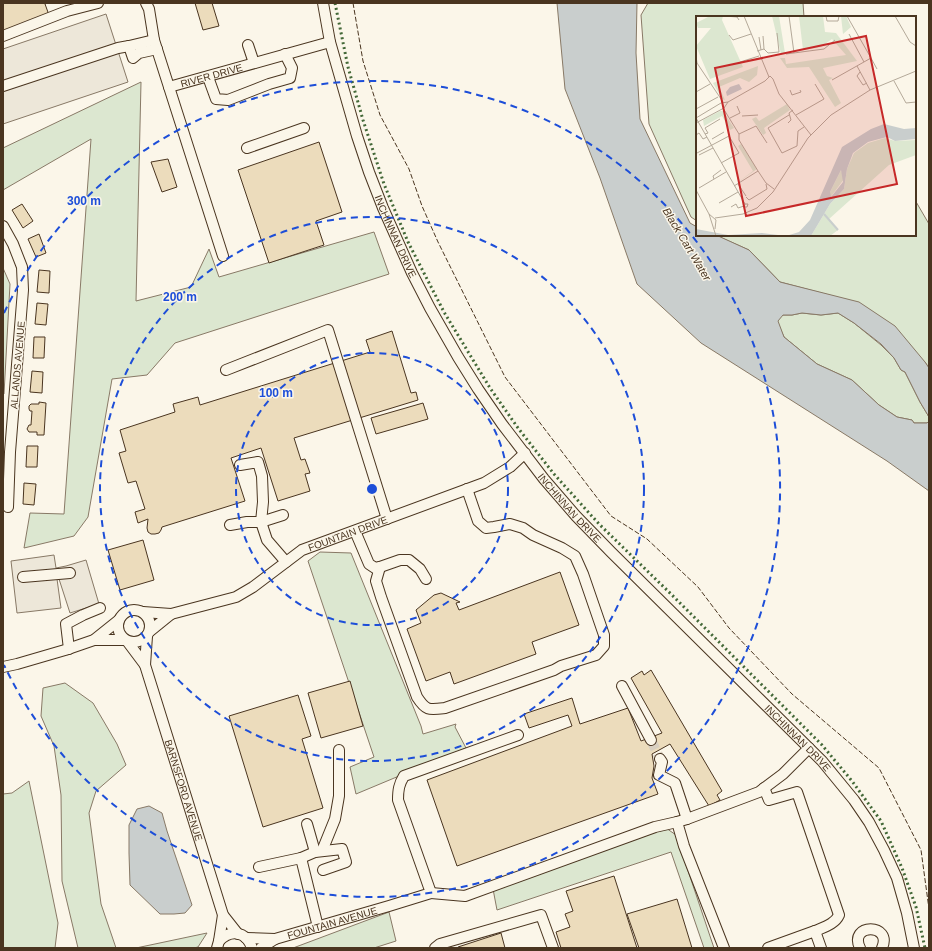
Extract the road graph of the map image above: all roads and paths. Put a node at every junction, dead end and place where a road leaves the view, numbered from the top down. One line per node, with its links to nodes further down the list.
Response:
1 (98, 3): 4 (street)
2 (146, 3): 6 (street)
3 (323, 3): 5 (street, INCHINNAN DRIVE)
4 (3, 36)
5 (330, 42): 9 (street, RIVER DRIVE); 20 (street, INCHINNAN DRIVE)
6 (156, 45): 8 (street); 8 (street); 13 (street)
7 (248, 45): 10 (street, RIVER DRIVE)
8 (129, 46): 12 (street)
9 (285, 54): 10 (street, RIVER DRIVE); 11 (street)
10 (254, 63): 11 (street, RIVER DRIVE)
11 (208, 77): 13 (street, RIVER DRIVE)
12 (3, 86)
13 (169, 88): 17 (street)
14 (304, 128): 15 (street)
15 (247, 148)
16 (3, 226): 19 (street, ALLANDS AVENUE)
17 (223, 256)
18 (226, 370): 25 (street)
19 (7, 451): 23 (street, ALLANDS AVENUE)
20 (525, 453): 22 (street, FOUNTAIN DRIVE); 47 (street, INCHINNAN DRIVE)
21 (240, 465): 26 (street)
22 (467, 489): 25 (street, FOUNTAIN DRIVE); 30 (street)
23 (8, 507)
24 (283, 516): 26 (street)
25 (387, 519): 28 (street, FOUNTAIN DRIVE)
26 (261, 522): 27 (street); 29 (street)
27 (230, 525)
28 (355, 531): 29 (street, FOUNTAIN DRIVE); 30 (street)
29 (286, 562): 36 (street, FOUNTAIN DRIVE)
30 (380, 567): 33 (street)
31 (70, 573): 32 (street)
32 (23, 577)
33 (426, 579)
34 (100, 608): 41 (street)
35 (143, 612): 36 (street, FOUNTAIN DRIVE); 37 (street); 38 (street)
36 (171, 614): 38 (street, FOUNTAIN DRIVE)
37 (119, 620): 39 (street); 40 (street)
38 (149, 633): 40 (street); 42 (street, BARNSFORD AVENUE)
39 (94, 640): 40 (street); 41 (street)
40 (125, 640): 42 (street, BARNSFORD AVENUE)
41 (69, 649): 43 (street)
42 (144, 665): 58 (street, BARNSFORD AVENUE)
43 (3, 667)
44 (622, 686): 46 (street)
45 (518, 735): 57 (street)
46 (650, 740)
47 (809, 748): 50 (street); 73 (street, INCHINNAN DRIVE)
48 (339, 750): 53 (street)
49 (660, 758): 51 (street)
50 (764, 788): 51 (street); 60 (street)
51 (682, 820): 57 (street); 69 (street)
52 (307, 824): 53 (street)
53 (318, 852): 54 (street); 56 (street)
54 (302, 858): 55 (street); 59 (street)
55 (258, 867)
56 (323, 870)
57 (431, 893): 59 (street, FOUNTAIN AVENUE)
58 (223, 915): 61 (street, BARNSFORD AVENUE); 63 (street, BARNSFORD AVENUE)
59 (318, 927): 62 (street, FOUNTAIN AVENUE)
60 (815, 931): 70 (street); 71 (street)
61 (242, 936): 62 (street, FOUNTAIN AVENUE); 63 (street, BARNSFORD AVENUE); 65 (street, BARNSFORD AVENUE)
62 (275, 939): 66 (street, FOUNTAIN AVENUE)
63 (218, 945)
64 (856, 947): 72 (street)
65 (252, 948)
66 (261, 948)
67 (435, 948): 68 (street)
68 (553, 948)
69 (724, 948)
70 (768, 948)
71 (822, 948)
72 (882, 948)
73 (914, 948)

